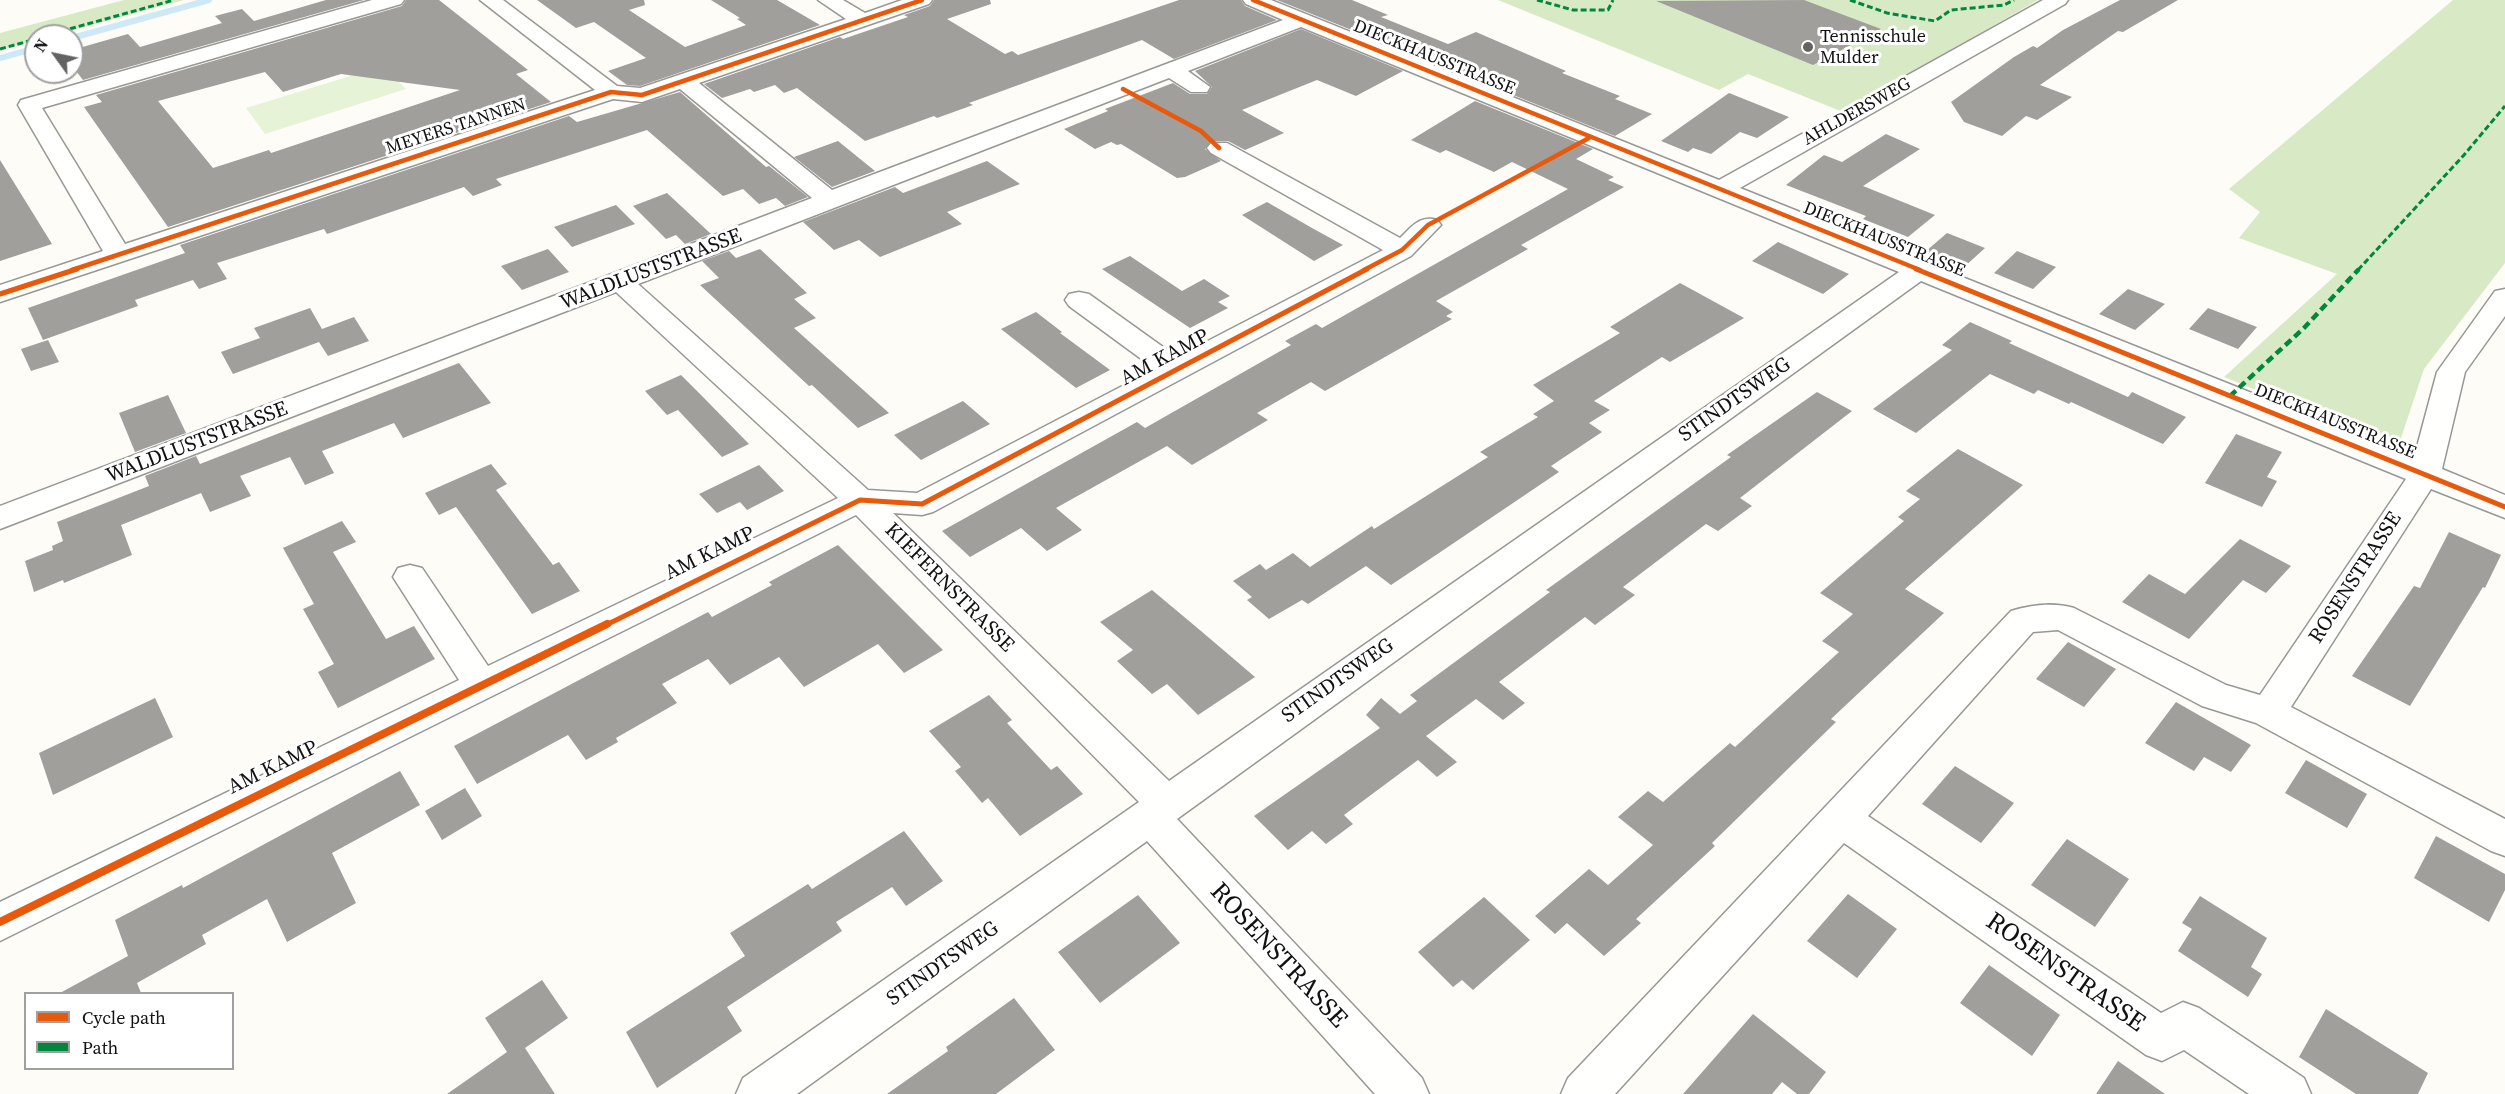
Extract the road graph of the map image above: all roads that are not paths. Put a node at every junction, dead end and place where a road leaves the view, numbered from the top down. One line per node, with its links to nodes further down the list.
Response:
1 (394, 0): 18 (street)
2 (490, 0): 12 (street)
3 (828, 0): 7 (street)
4 (922, 0): 7 (street, MEYERS TANNEN)
5 (1253, 0): 8 (street, DIECKHAUSSTRASSE)
6 (2058, 0): 14 (street, AHLDERSWEG)
7 (863, 20): 10 (street, MEYERS TANNEN)
8 (1301, 20): 9 (street, WALDLUSTSTRASSE); 14 (street, DIECKHAUSSTRASSE)
9 (1171, 70): 11 (street); 15 (street, WALDLUSTSTRASSE)
10 (683, 81): 12 (street, MEYERS TANNEN); 15 (street)
11 (1199, 87)
12 (610, 92): 18 (street, MEYERS TANNEN)
13 (1219, 148): 17 (street)
14 (1719, 190): 19 (street, DIECKHAUSSTRASSE)
15 (830, 201): 20 (street, WALDLUSTSTRASSE)
16 (1428, 225): 17 (street, AM KAMP)
17 (1402, 250): 24 (street, AM KAMP)
18 (118, 254): 21 (street, MEYERS TANNEN)
19 (1919, 270): 25 (street, DIECKHAUSSTRASSE); 32 (street, STINDTSWEG)
20 (620, 282): 26 (street, KIEFERNSTRASSE); 28 (street, WALDLUSTSTRASSE)
21 (0, 294)
22 (2505, 297): 25 (street, ROSENSTRASSE)
23 (1079, 300): 24 (street, AM KAMP)
24 (1176, 371): 26 (street, AM KAMP)
25 (2425, 474): 27 (street, DIECKHAUSSTRASSE); 31 (street, ROSENSTRASSE)
26 (860, 500): 30 (street, AM KAMP); 32 (street, KIEFERNSTRASSE)
27 (2505, 507)
28 (0, 518)
29 (410, 577): 30 (street)
30 (481, 684): 35 (street, AM KAMP)
31 (2268, 712): 33 (street); 34 (street)
32 (1158, 811): 36 (street, STINDTSWEG); 37 (street, ROSENSTRASSE)
33 (1842, 819): 38 (street); 39 (street, ROSENSTRASSE)
34 (2505, 839)
35 (0, 922)
36 (759, 1094)
37 (1406, 1094)
38 (1584, 1094)
39 (2288, 1094)

